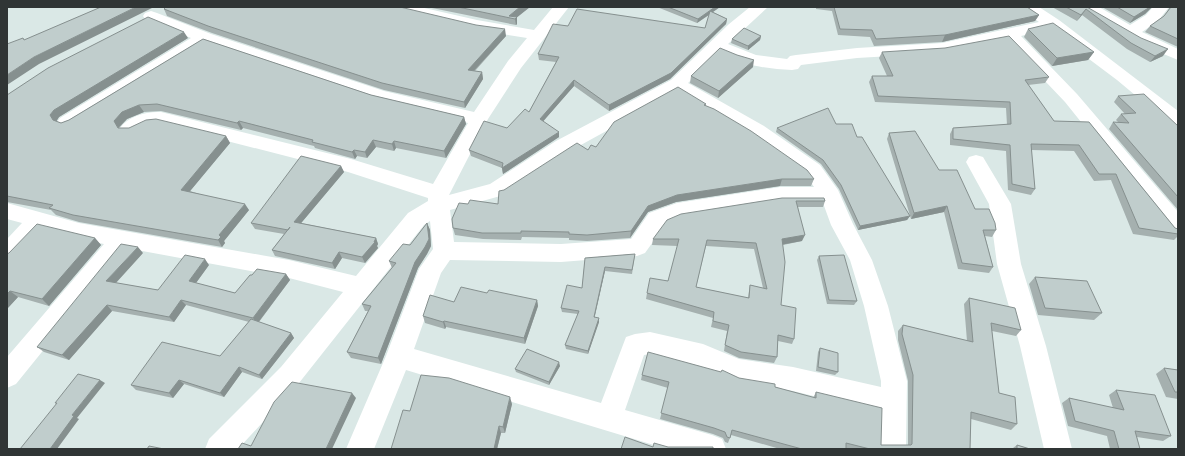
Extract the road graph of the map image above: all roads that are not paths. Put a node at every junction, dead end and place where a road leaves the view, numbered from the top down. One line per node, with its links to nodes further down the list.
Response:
1 (168, 7): 12 (street)
2 (399, 7): 11 (street)
3 (561, 7): 11 (street)
4 (760, 7): 13 (street)
5 (1030, 7): 8 (street)
6 (1087, 7): 9 (street)
7 (1161, 7): 9 (street)
8 (1052, 23): 10 (street); 17 (street)
9 (1130, 32): 14 (street)
10 (1010, 34): 13 (street); 25 (street)
11 (536, 35): 16 (street)
12 (205, 38): 16 (street); 18 (street)
13 (718, 45): 15 (street)
14 (1178, 55)
15 (677, 84): 21 (street); 22 (street)
16 (479, 119): 22 (street)
17 (1178, 121)
18 (67, 122)
19 (130, 128): 22 (street)
20 (976, 162): 38 (street)
21 (832, 195): 27 (street); 32 (street)
22 (439, 199): 27 (street); 29 (street)
23 (7, 211): 24 (street)
24 (39, 220): 26 (street); 28 (street)
25 (1178, 227)
26 (121, 239): 29 (street); 31 (street)
27 (444, 251): 30 (street)
28 (7, 253)
29 (361, 287): 34 (street)
30 (399, 356): 33 (street); 35 (street)
31 (7, 376)
32 (893, 403): 33 (street); 37 (street)
33 (609, 418): 36 (street)
34 (219, 449)
35 (360, 449)
36 (712, 449)
37 (892, 449)
38 (1058, 449)

